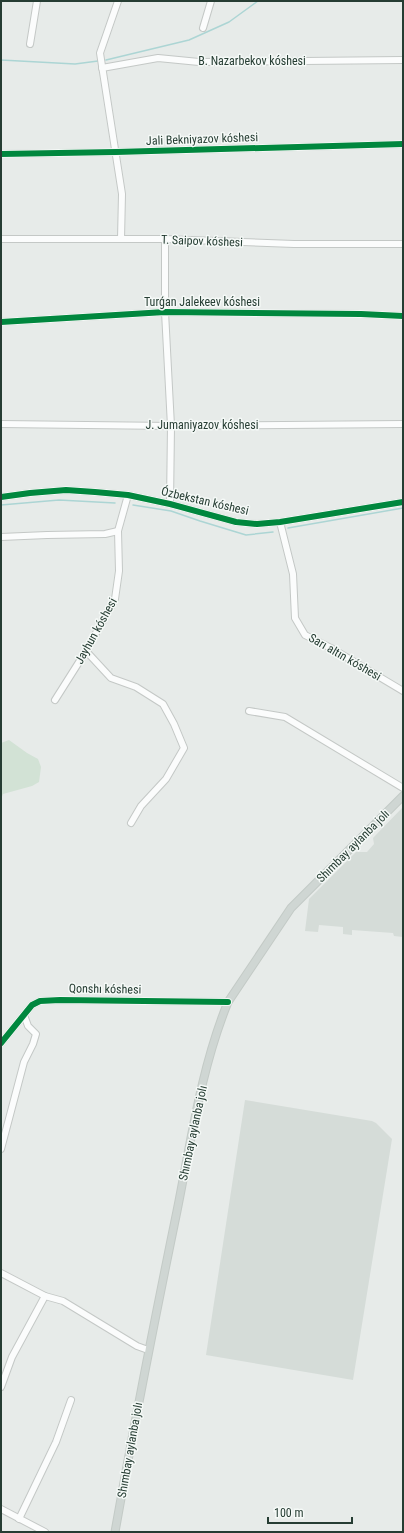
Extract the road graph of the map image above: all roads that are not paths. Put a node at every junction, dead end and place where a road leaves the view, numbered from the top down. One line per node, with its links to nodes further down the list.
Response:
1 (37, 1): 5 (street)
2 (118, 1): 7 (street)
3 (211, 1): 4 (street)
4 (203, 28)
5 (30, 44)
6 (403, 60): 7 (street, B. Nazarbekov kóshesi)
7 (102, 68): 9 (street)
8 (403, 144): 9 (street, Jali Bekniyazov kóshesi)
9 (116, 152): 10 (street, Jali Bekniyazov kóshesi); 12 (street)
10 (1, 154)
11 (1, 238): 12 (street, T. Saipov kóshesi)
12 (121, 239): 13 (street, T. Saipov kóshesi)
13 (165, 239): 14 (street, T. Saipov kóshesi); 15 (street)
14 (403, 244)
15 (165, 312): 16 (street, Turǵan Jalekeev kóshesi); 17 (street, Turǵan Jalekeev kóshesi); 20 (street)
16 (403, 316)
17 (1, 322)
18 (1, 424): 20 (street, J. Jumaniyazov kóshesi)
19 (403, 424): 20 (street, J. Jumaniyazov kóshesi)
20 (171, 426): 24 (street)
21 (128, 495): 22 (street, Ózbekstan kóshesi); 24 (street, Ózbekstan kóshesi); 26 (street, Jayhun kóshesi)
22 (1, 497)
23 (403, 502): 25 (street, Ózbekstan kóshesi)
24 (170, 504): 25 (street, Ózbekstan kóshesi)
25 (280, 522): 29 (street, Sarı altın kóshesi)
26 (118, 531): 27 (street); 28 (street, Jayhun kóshesi)
27 (1, 537)
28 (86, 651): 30 (street, Jayhun kóshesi); 34 (street)
29 (403, 691)
30 (55, 700)
31 (249, 711): 32 (street)
32 (403, 788)
33 (403, 796): 35 (main road, Shımbay aylanba jolı)
34 (131, 823)
35 (228, 1002): 36 (street, Qonshı kóshesi); 41 (main road, Shımbay aylanba jolı)
36 (24, 1015): 37 (street, Qonshı kóshesi); 38 (street)
37 (1, 1043)
38 (1, 1149)
39 (1, 1273): 40 (street)
40 (45, 1296): 41 (street); 42 (street)
41 (148, 1350): 47 (main road, Shımbay aylanba jolı)
42 (1, 1387)
43 (71, 1400): 45 (street)
44 (1, 1510): 45 (street)
45 (19, 1518): 46 (street)
46 (45, 1532)
47 (114, 1532)

